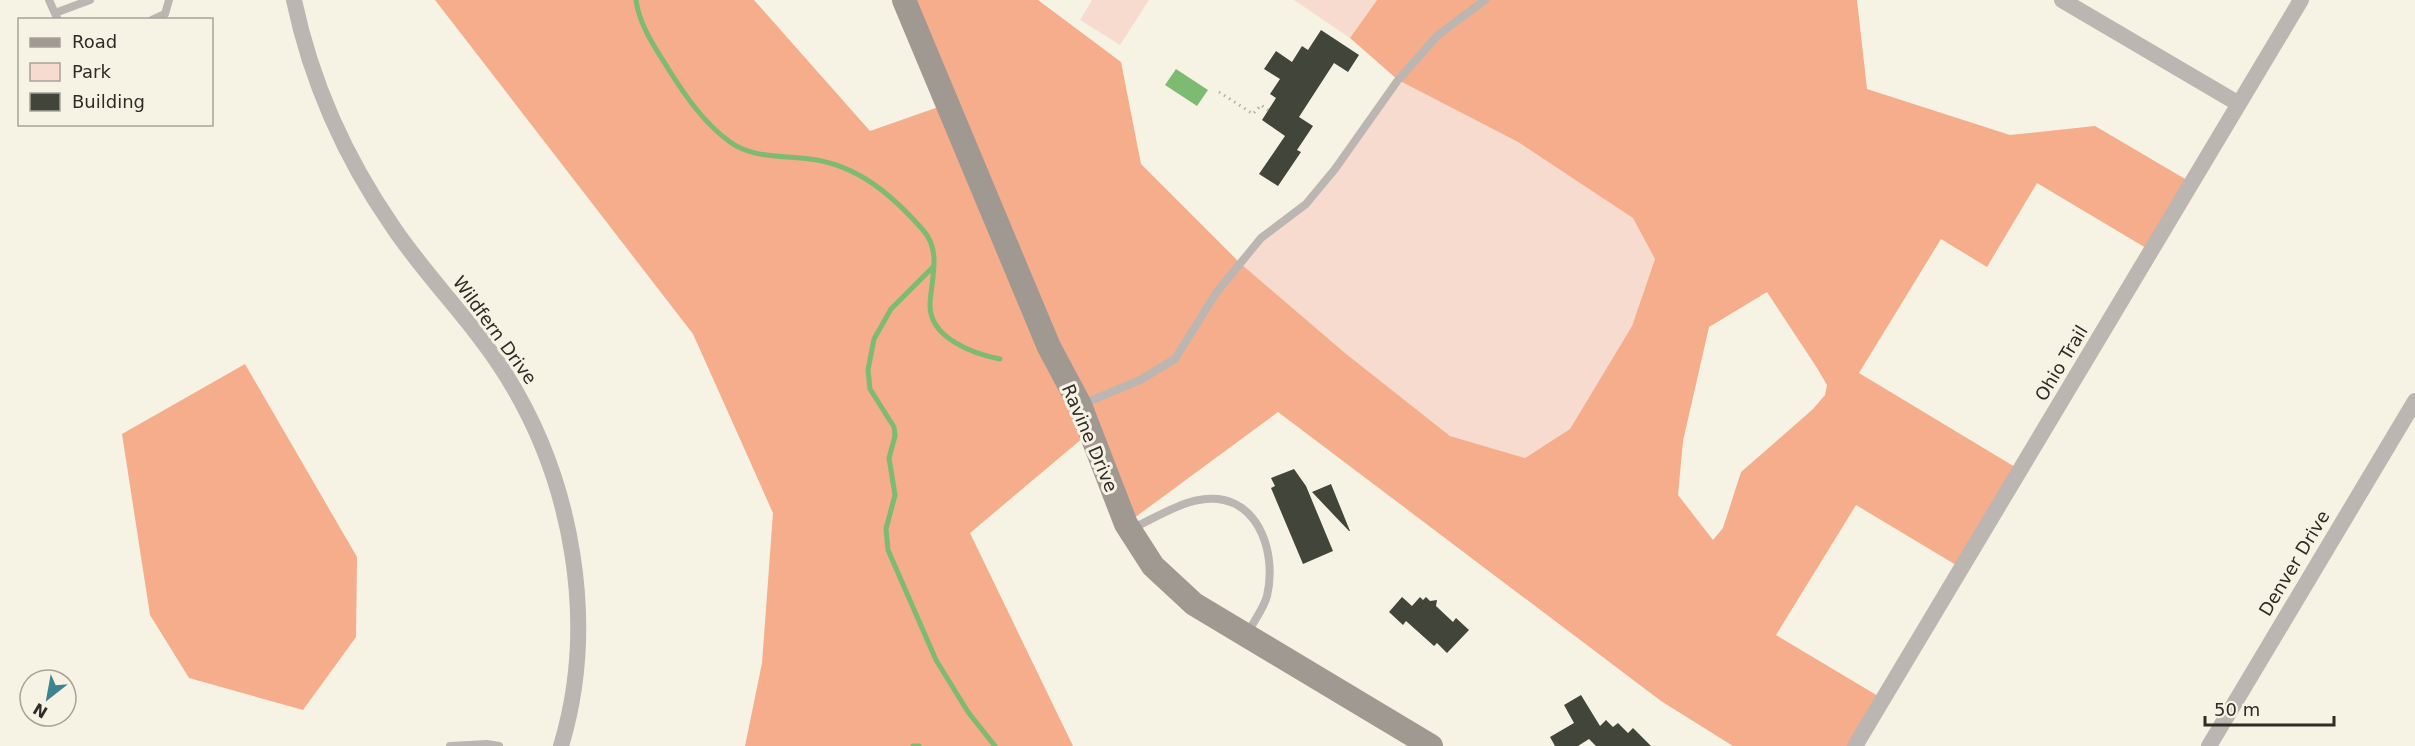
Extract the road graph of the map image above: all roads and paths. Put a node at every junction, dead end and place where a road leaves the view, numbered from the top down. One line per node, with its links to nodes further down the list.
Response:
1 (49, 0): 9 (lane)
2 (90, 0): 9 (lane)
3 (169, 0): 10 (lane)
4 (294, 0): 20 (street, Wildfern Drive)
5 (904, 0): 15 (street, Ravine Drive)
6 (1485, 0): 15 (lane)
7 (2062, 0): 12 (street)
8 (2301, 0): 12 (street, Ohio Trail)
9 (56, 16)
10 (156, 18)
11 (1219, 92): 13 (path)
12 (2239, 104): 22 (street, Ohio Trail)
13 (1268, 110)
14 (2415, 401): 23 (street, Denver Drive)
15 (1080, 405): 16 (street, Ravine Drive)
16 (1129, 530): 17 (street, Ravine Drive); 17 (lane)
17 (1246, 635): 21 (street, Ravine Drive)
18 (450, 746): 19 (lane)
19 (500, 746)
20 (561, 746)
21 (1431, 746)
22 (1855, 746)
23 (2209, 746)

